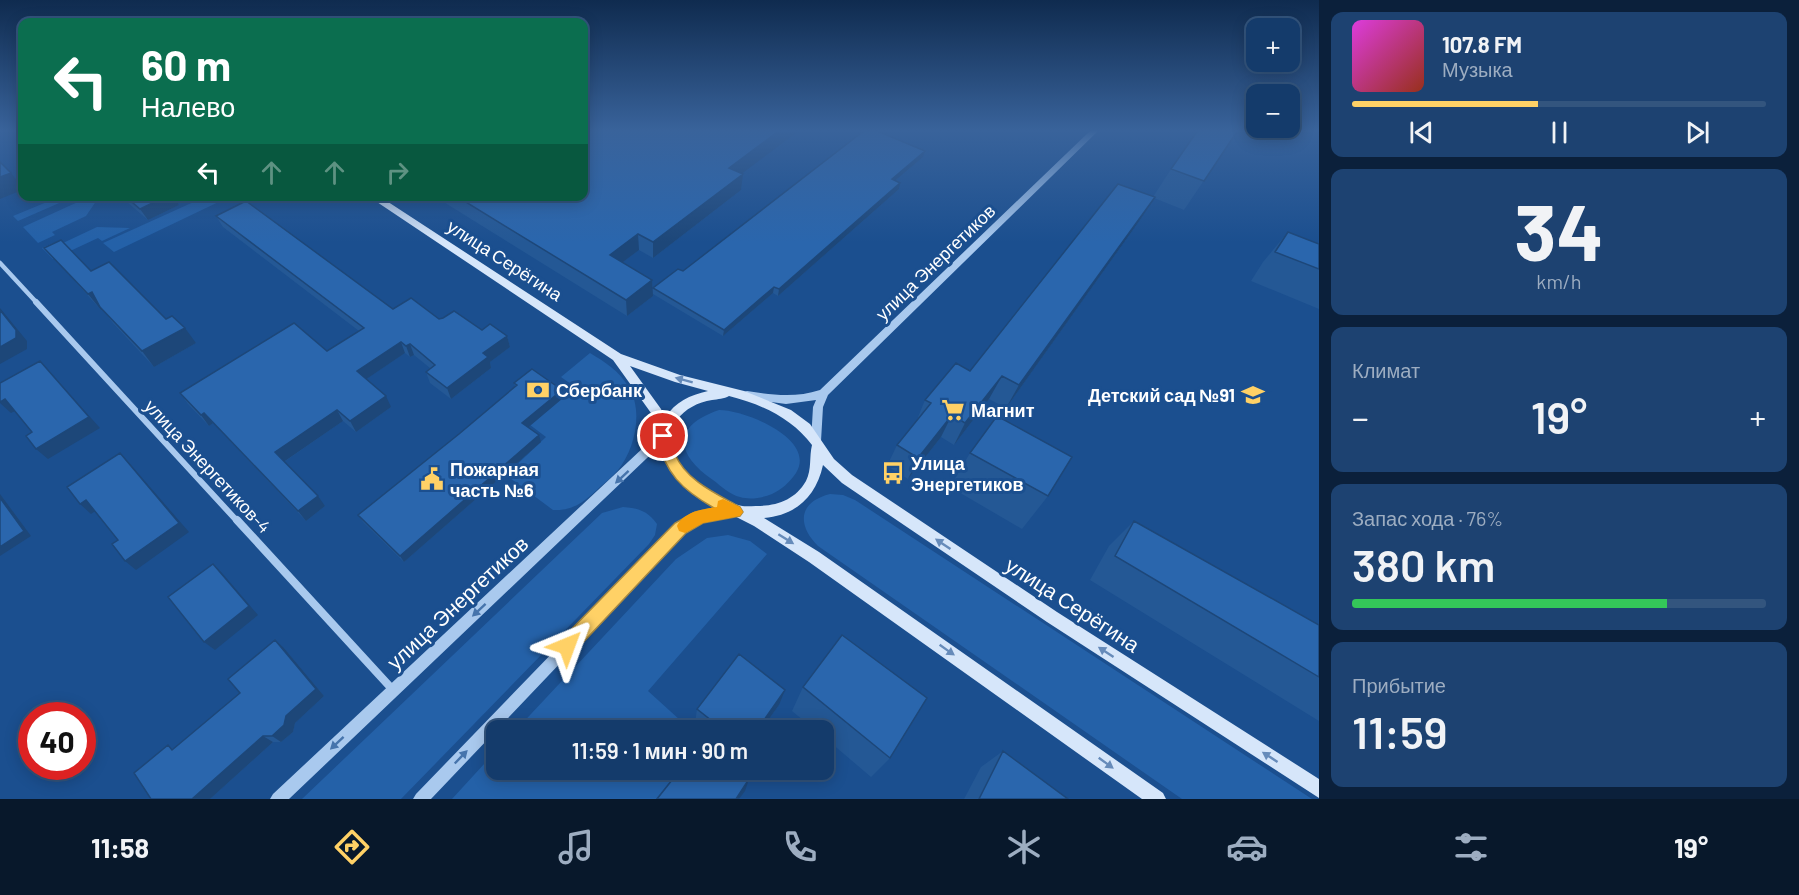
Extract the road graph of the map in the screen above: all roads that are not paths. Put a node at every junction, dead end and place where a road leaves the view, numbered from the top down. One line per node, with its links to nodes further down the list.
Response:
1 (1058, 167): 5 (street, улица Энергетиков)
2 (380, 201): 4 (main road, улица Серёгина)
3 (0, 263): 10 (street, улица Энергетиков-4)
4 (616, 357): 6 (main road, one-way to 4); 7 (main road)
5 (824, 393): 6 (street); 8 (street)
6 (741, 394): 7 (main road); 8 (main road)
7 (663, 436): 9 (main road); 10 (street, улица Энергетиков, one-way to 10)
8 (816, 441): 9 (main road); 11 (main road, улица Серёгина, one-way to 8)
9 (735, 512): 13 (street, one-way to 9); 14 (main road, one-way to 14)
10 (393, 690): 12 (street, улица Энергетиков, one-way to 12)
11 (1319, 789)
12 (278, 799)
13 (421, 799)
14 (1156, 799)

